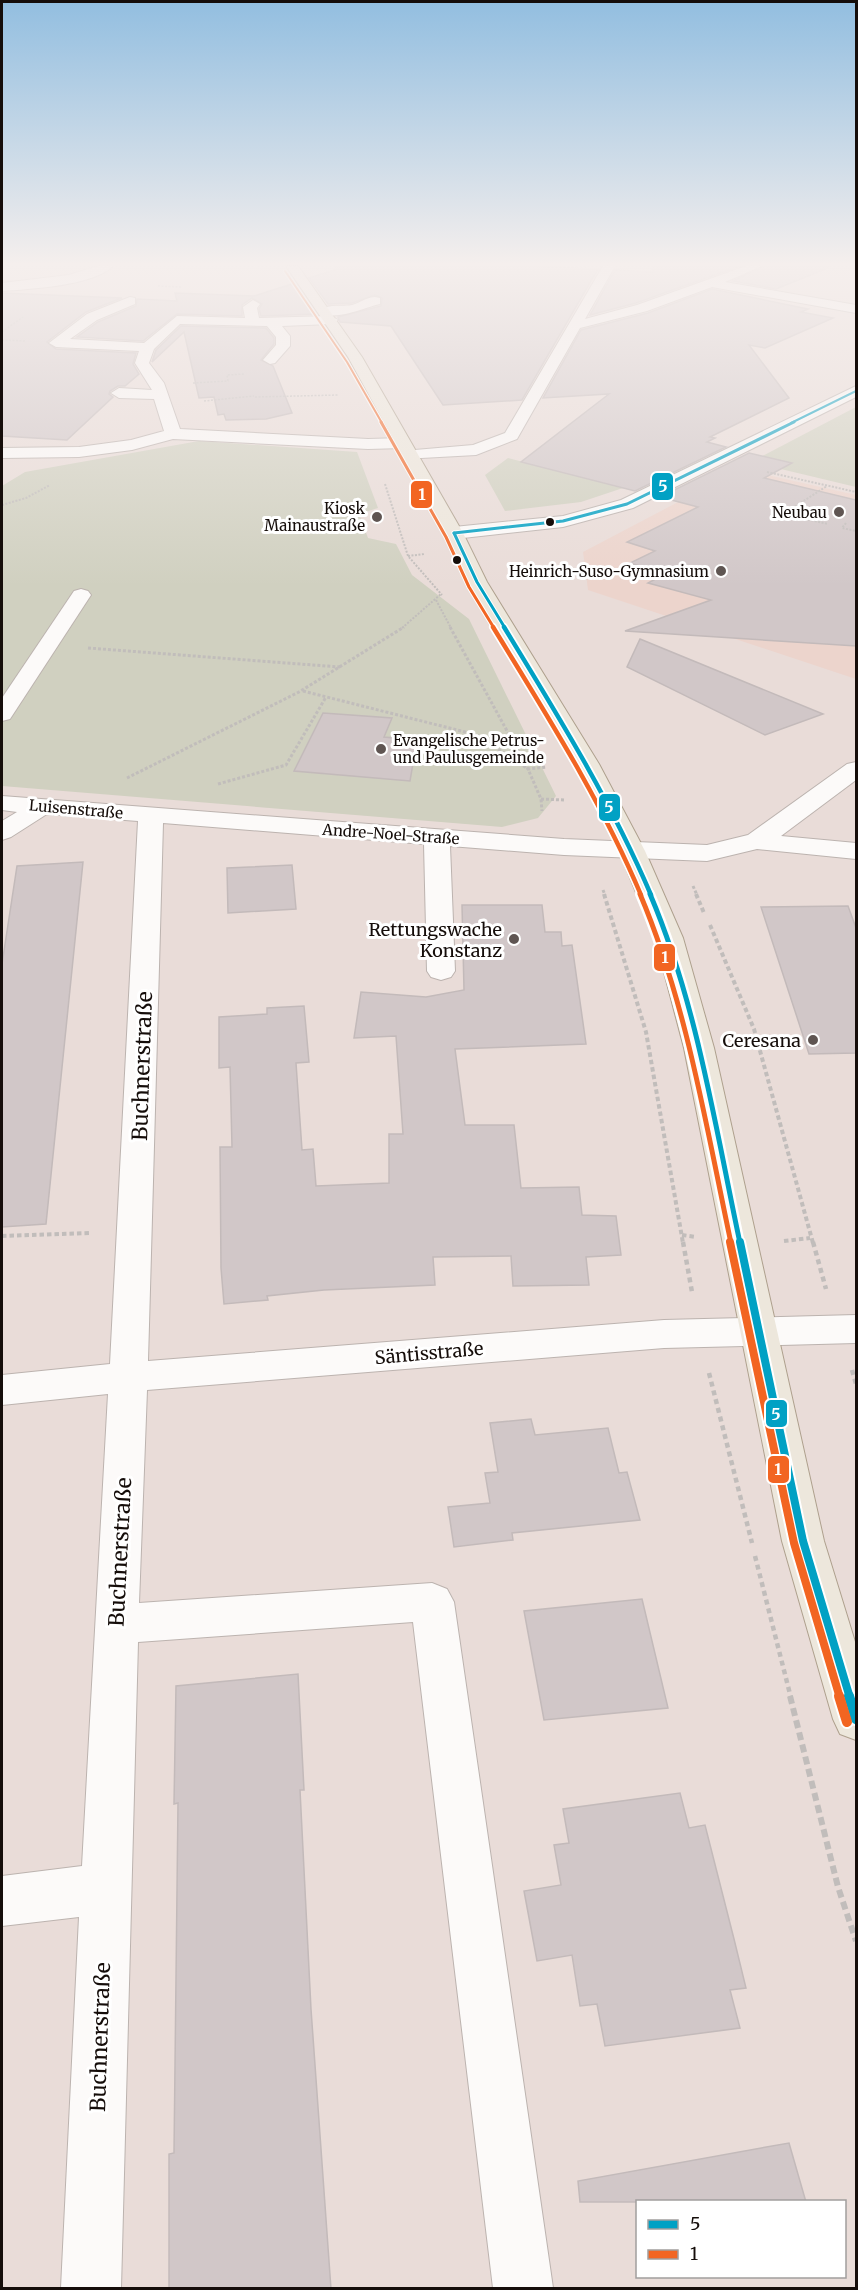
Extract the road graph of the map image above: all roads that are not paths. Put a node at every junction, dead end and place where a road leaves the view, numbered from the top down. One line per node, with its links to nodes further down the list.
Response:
1 (147, 373): 6 (street)
2 (363, 373): 10 (main road)
3 (549, 373): 8 (street)
4 (856, 391): 13 (street)
5 (119, 393): 6 (street)
6 (159, 394): 7 (street)
7 (173, 434): 9 (street); 10 (street); 11 (street)
8 (511, 436): 10 (street); 12 (street)
9 (2, 440)
10 (406, 449): 13 (main road)
11 (2, 453)
12 (490, 454)
13 (454, 533): 23 (main road)
14 (81, 595): 15 (street)
15 (2, 714)
16 (856, 769): 22 (street)
17 (2, 803): 18 (street, Luisenstraße)
18 (41, 807): 19 (street, Luisenstraße); 20 (street)
19 (151, 815): 21 (street, Andre-Noel-Straße); 28 (street, Buchnerstraße)
20 (2, 832)
21 (437, 838): 23 (street, Andre-Noel-Straße); 25 (street)
22 (757, 841): 23 (street, Andre-Noel-Straße); 24 (street)
23 (632, 851): 27 (main road)
24 (856, 851)
25 (441, 971)
26 (848, 1328): 27 (street, Säntisstraße)
27 (760, 1331): 28 (street, Säntisstraße); 31 (main road)
28 (129, 1377): 29 (street, Säntisstraße); 30 (street, Buchnerstraße)
29 (2, 1390)
30 (116, 1624): 32 (street, Buchnerstraße); 35 (street)
31 (856, 1719)
32 (106, 1889): 33 (street); 34 (street, Buchnerstraße)
33 (2, 1901)
34 (91, 2289)
35 (523, 2289)

